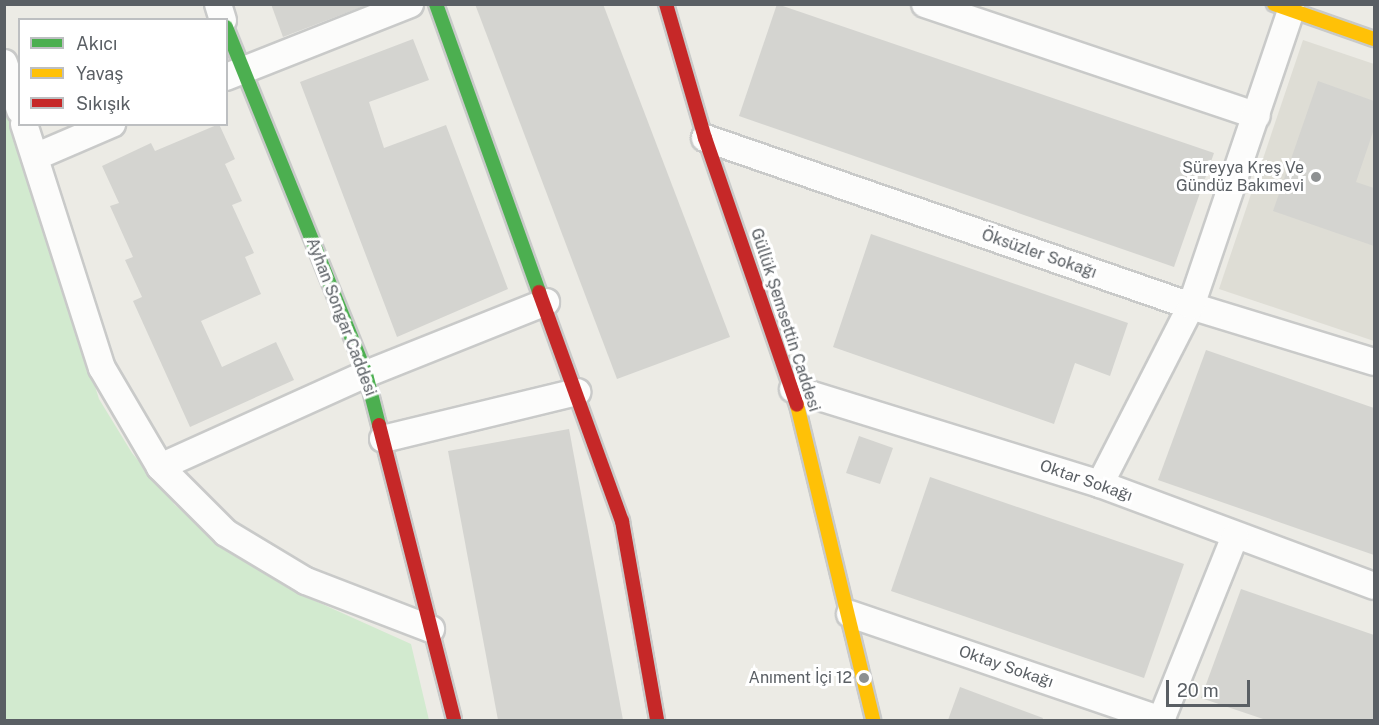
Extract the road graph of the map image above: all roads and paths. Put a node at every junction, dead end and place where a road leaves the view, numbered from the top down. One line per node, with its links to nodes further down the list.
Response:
1 (410, 4): 10 (street)
2 (436, 4): 17 (street)
3 (666, 4): 15 (street, Güllük Şemsettin Caddesi)
4 (925, 4): 12 (street)
5 (1282, 7): 6 (street); 12 (street)
6 (1336, 14): 8 (street)
7 (228, 37): 10 (street, Ayhan Songar Caddesi)
8 (1374, 39)
9 (4, 63): 11 (street)
10 (235, 73): 20 (street, Ayhan Songar Caddesi)
11 (18, 104)
12 (1257, 117): 18 (street)
13 (25, 126): 16 (street)
14 (107, 126): 16 (street)
15 (705, 138): 18 (street, Öksüzler Sokağı); 21 (street, Güllük Şemsettin Caddesi)
16 (35, 157): 24 (street)
17 (546, 302): 20 (street); 22 (street)
18 (1191, 306): 19 (street, Öksüzler Sokağı); 25 (street)
19 (1374, 362)
20 (366, 374): 23 (street, Ayhan Songar Caddesi); 24 (street)
21 (793, 389): 25 (street, Oktar Sokağı); 28 (street, Güllük Şemsettin Caddesi)
22 (577, 392): 23 (street); 31 (street)
23 (383, 439): 29 (street, Ayhan Songar Caddesi)
24 (160, 467): 29 (street)
25 (1100, 484): 26 (street, Oktar Sokağı)
26 (1235, 536): 27 (street, Oktar Sokağı); 33 (street)
27 (1374, 586)
28 (850, 614): 32 (street, Güllük Şemsettin Caddesi); 33 (street, Oktay Sokağı)
29 (431, 629): 30 (street, Ayhan Songar Caddesi)
30 (454, 720)
31 (657, 720)
32 (873, 720)
33 (1162, 720)

